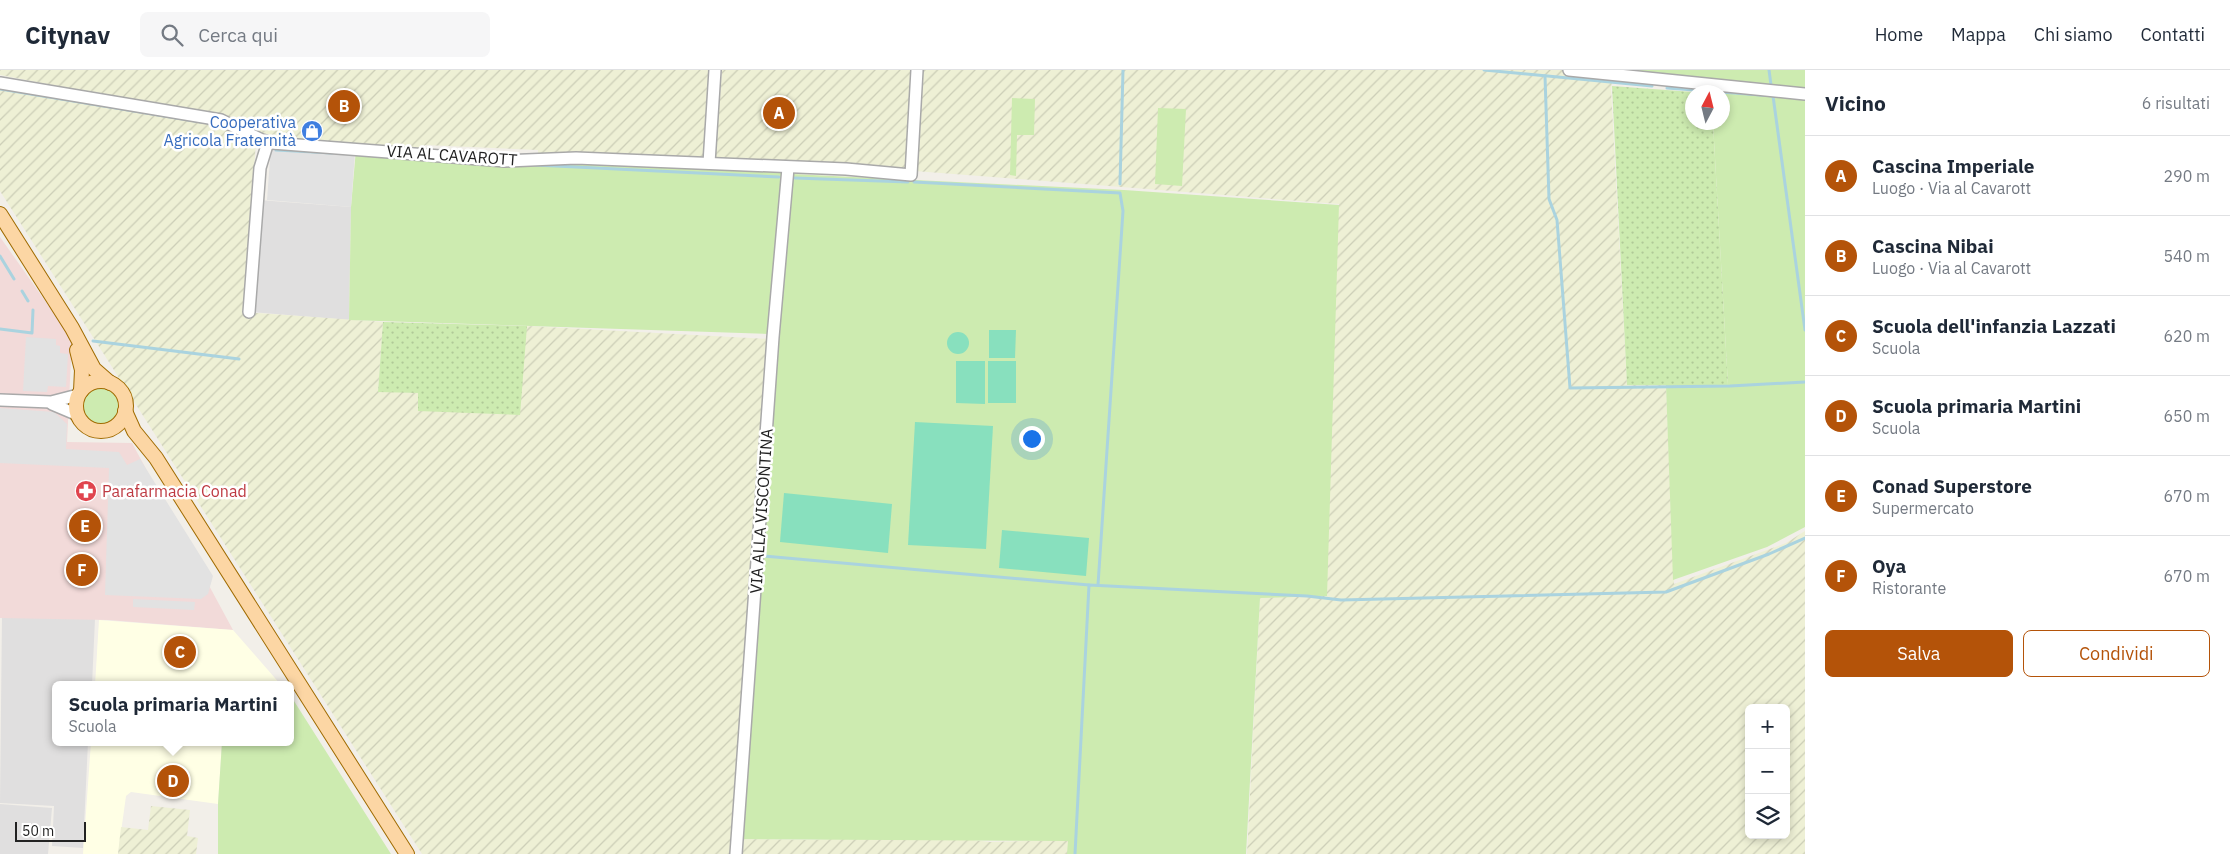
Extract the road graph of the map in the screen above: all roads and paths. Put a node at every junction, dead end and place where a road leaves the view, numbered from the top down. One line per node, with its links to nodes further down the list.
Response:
1 (715, 70): 7 (street)
2 (917, 70): 8 (street, VIA AL CAVAROTT)
3 (1569, 70): 5 (street)
4 (0, 83): 6 (street, VIA AL CAVAROTT)
5 (1805, 94)
6 (268, 142): 7 (street, VIA AL CAVAROTT); 10 (street)
7 (709, 163): 8 (street, VIA AL CAVAROTT)
8 (788, 168): 21 (street, VIA ALLA VISCONTINA)
9 (0, 214): 11 (main road)
10 (248, 312)
11 (72, 328): 12 (main road); 13 (main road)
12 (110, 383): 13 (main road); 16 (main road)
13 (79, 393): 15 (street); 17 (main road)
14 (0, 400): 15 (street)
15 (38, 402): 17 (street)
16 (125, 411): 18 (main road); 19 (main road)
17 (78, 415): 18 (main road)
18 (106, 430): 19 (main road)
19 (156, 458): 20 (main road)
20 (407, 854)
21 (736, 854)

